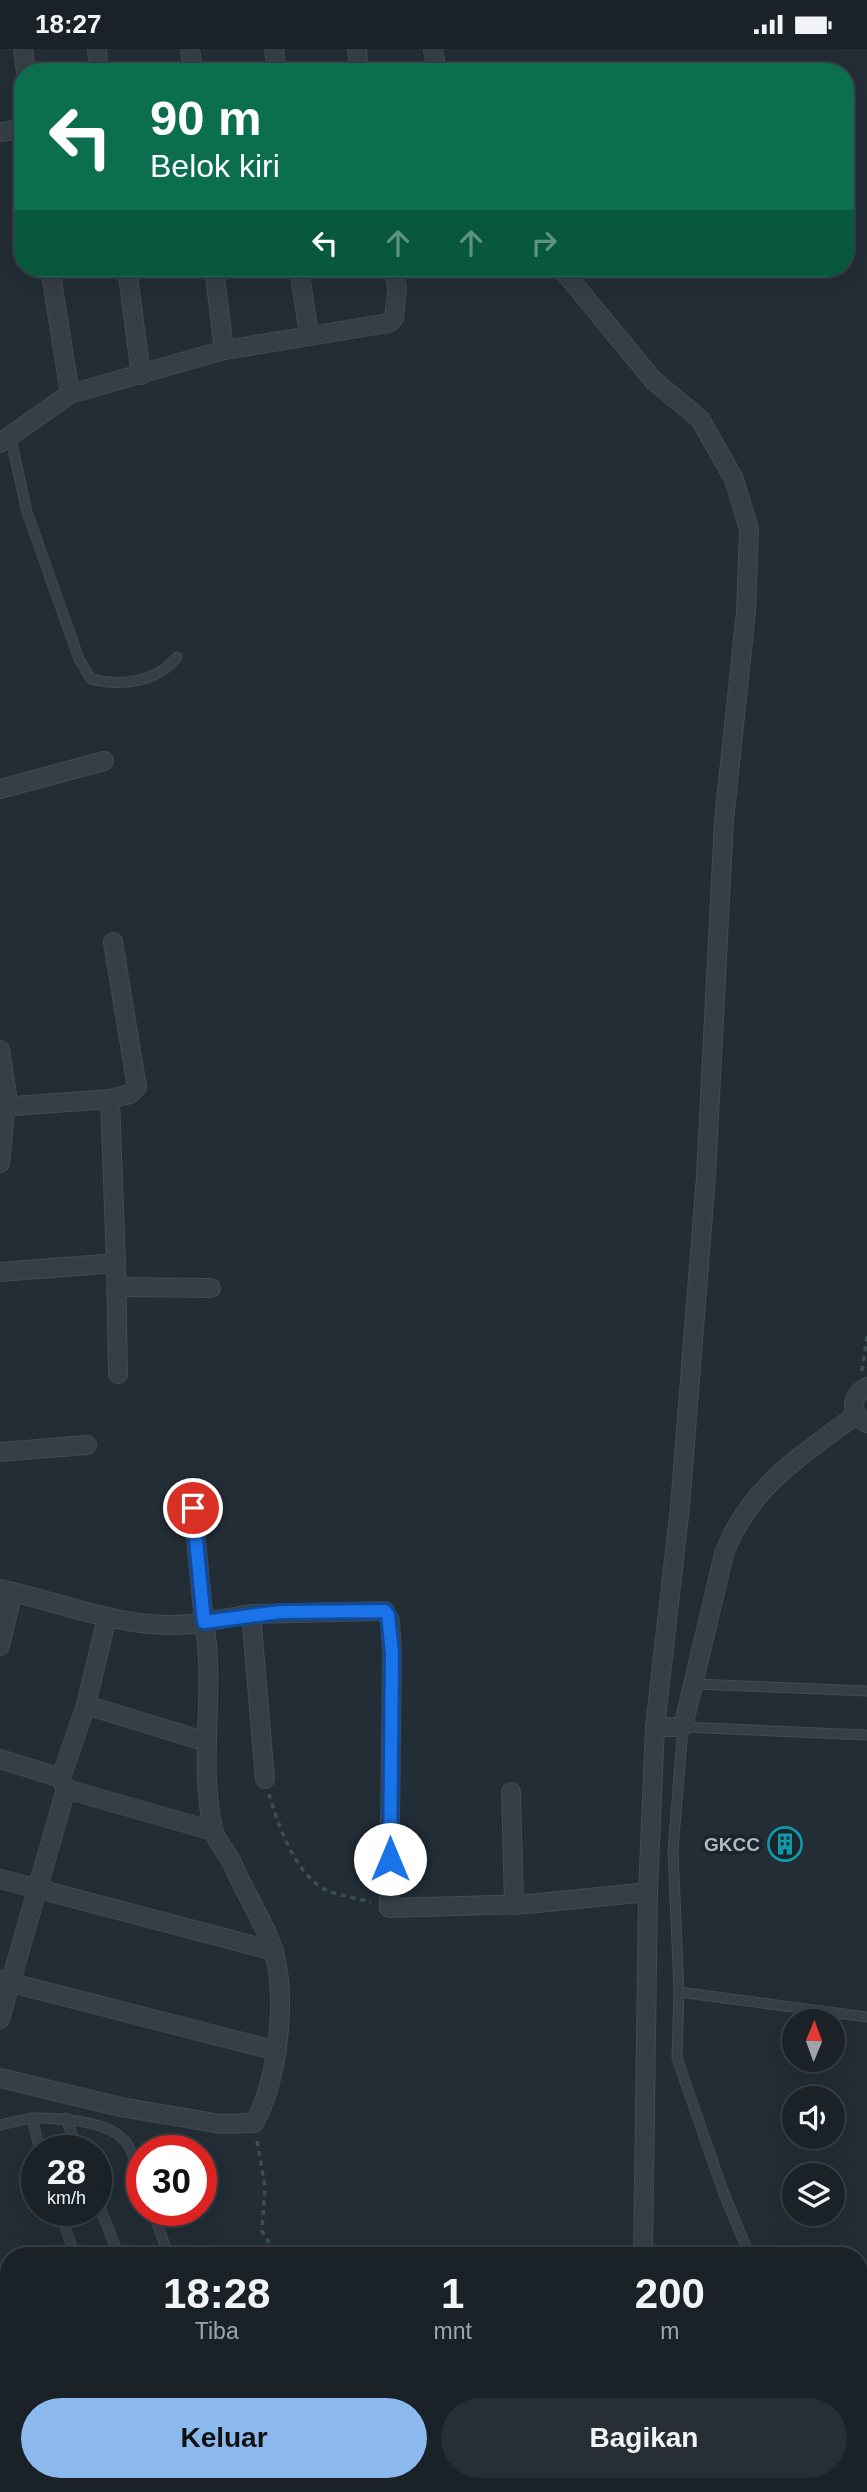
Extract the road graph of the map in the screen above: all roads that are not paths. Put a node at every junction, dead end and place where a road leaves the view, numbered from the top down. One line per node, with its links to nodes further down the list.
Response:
1 (51, 277): 10 (street)
2 (128, 277): 9 (street)
3 (215, 277): 8 (street)
4 (300, 277): 7 (street)
5 (395, 277): 7 (street)
6 (568, 277): 38 (street)
7 (309, 335): 8 (street)
8 (224, 349): 9 (street)
9 (141, 375): 10 (street)
10 (69, 394): 11 (street)
11 (5, 439): 12 (lane)
12 (177, 657)
13 (103, 761): 14 (street)
14 (0, 789)
15 (113, 942): 17 (street)
16 (0, 1050): 18 (street)
17 (110, 1099): 18 (street); 20 (street)
18 (2, 1107): 19 (street)
19 (0, 1163)
20 (116, 1263): 21 (street); 22 (street)
21 (0, 1272)
22 (117, 1287): 23 (street); 24 (street)
23 (211, 1288)
24 (118, 1374)
25 (863, 1389): 26 (street)
26 (861, 1419): 35 (street)
27 (87, 1445): 28 (street)
28 (0, 1452)
29 (193, 1508): 33 (street)
30 (6, 1591): 32 (street); 34 (street)
31 (251, 1614): 33 (street); 43 (street); 50 (street)
32 (107, 1617): 33 (street); 37 (street)
33 (204, 1622): 41 (street)
34 (0, 1646)
35 (694, 1684): 36 (lane); 39 (street)
36 (867, 1691)
37 (86, 1705): 41 (street); 44 (street)
38 (655, 1727): 39 (street); 49 (street)
39 (683, 1727): 40 (lane); 53 (lane)
40 (867, 1735)
41 (206, 1742): 46 (street)
42 (0, 1759): 44 (street)
43 (265, 1779)
44 (63, 1783): 46 (street); 48 (street)
45 (511, 1792): 50 (street)
46 (213, 1831): 51 (street)
47 (0, 1879): 48 (street)
48 (39, 1891): 51 (street); 52 (street)
49 (648, 1892): 50 (street); 70 (street)
50 (514, 1905)
51 (274, 1951): 56 (street)
52 (6, 1982): 55 (street); 56 (street)
53 (679, 1992): 54 (lane); 71 (lane)
54 (867, 2017)
55 (0, 2019)
56 (276, 2051): 57 (street)
57 (0, 2078)
58 (32, 2118): 59 (lane); 60 (lane); 61 (lane)
59 (66, 2118): 62 (lane); 63 (lane)
60 (0, 2125)
61 (36, 2135)
62 (72, 2135)
63 (126, 2148)
64 (65, 2226): 67 (lane)
65 (107, 2226): 68 (lane)
66 (158, 2226): 69 (lane)
67 (72, 2247)
68 (115, 2247)
69 (166, 2247)
70 (643, 2247)
71 (746, 2247)

